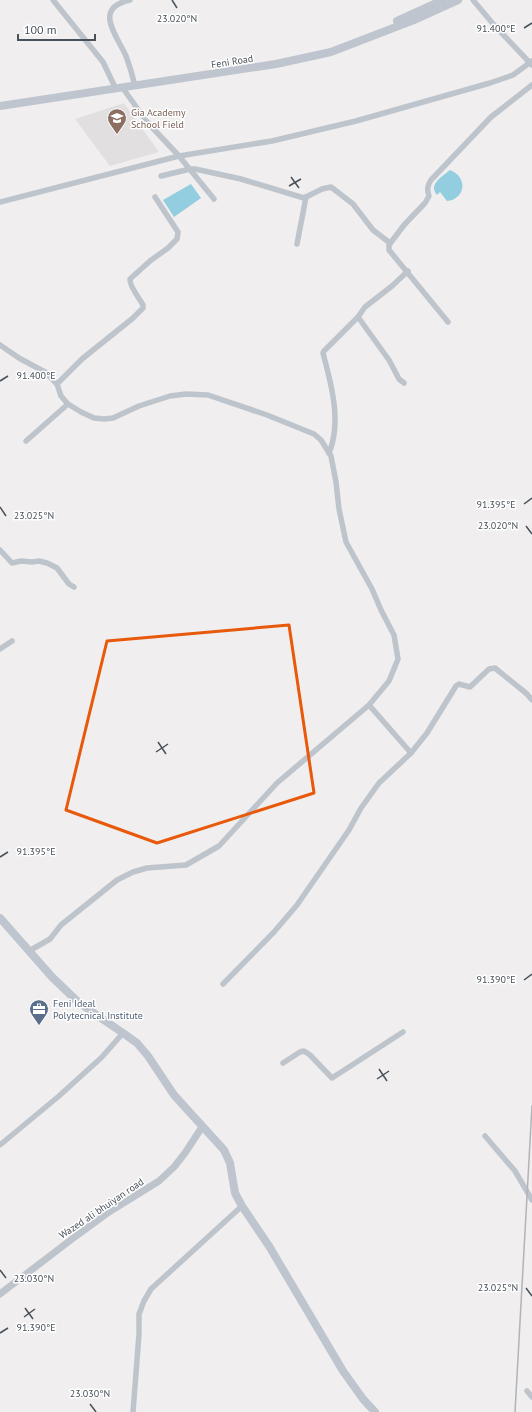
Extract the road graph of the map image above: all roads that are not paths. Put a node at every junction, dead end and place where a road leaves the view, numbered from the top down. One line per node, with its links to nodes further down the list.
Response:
1 (53, 0): 9 (street)
2 (130, 0): 7 (street)
3 (442, 0): 7 (main road)
4 (458, 0): 9 (main road, Feni Road)
5 (473, 0): 6 (street)
6 (531, 63): 12 (street)
7 (134, 82): 9 (main road)
8 (532, 85): 19 (street)
9 (118, 86): 10 (main road); 11 (main road, Feni Road); 12 (street)
10 (0, 101)
11 (0, 106)
12 (179, 156): 13 (street); 18 (street)
13 (190, 169): 14 (street); 16 (street); 17 (street)
14 (161, 176)
15 (155, 198): 26 (street)
16 (306, 198): 19 (street); 20 (street)
17 (214, 199)
18 (0, 202)
19 (390, 243): 21 (street)
20 (297, 244)
21 (408, 271): 22 (street); 23 (street)
22 (358, 318): 25 (street); 29 (street)
23 (448, 322)
24 (0, 345): 26 (street)
25 (404, 383)
26 (57, 384): 27 (street)
27 (68, 404): 28 (street); 29 (street)
28 (26, 441)
29 (329, 453): 35 (street)
30 (0, 550): 31 (street)
31 (74, 587)
32 (12, 641): 33 (street)
33 (0, 649)
34 (532, 700): 36 (street)
35 (369, 705): 36 (street); 38 (street)
36 (412, 753): 39 (street)
37 (0, 918): 38 (main road)
38 (29, 951): 41 (main road)
39 (223, 984)
40 (403, 1032): 42 (street)
41 (124, 1033): 43 (main road); 45 (street)
42 (283, 1063)
43 (202, 1127): 47 (main road); 48 (street, Wazed ali bhuiyan road)
44 (485, 1136): 46 (street)
45 (0, 1145)
46 (532, 1200)
47 (242, 1206): 51 (street); 52 (main road)
48 (0, 1294)
49 (527, 1390): 50 (street)
50 (532, 1397)
51 (133, 1412)
52 (375, 1412)

